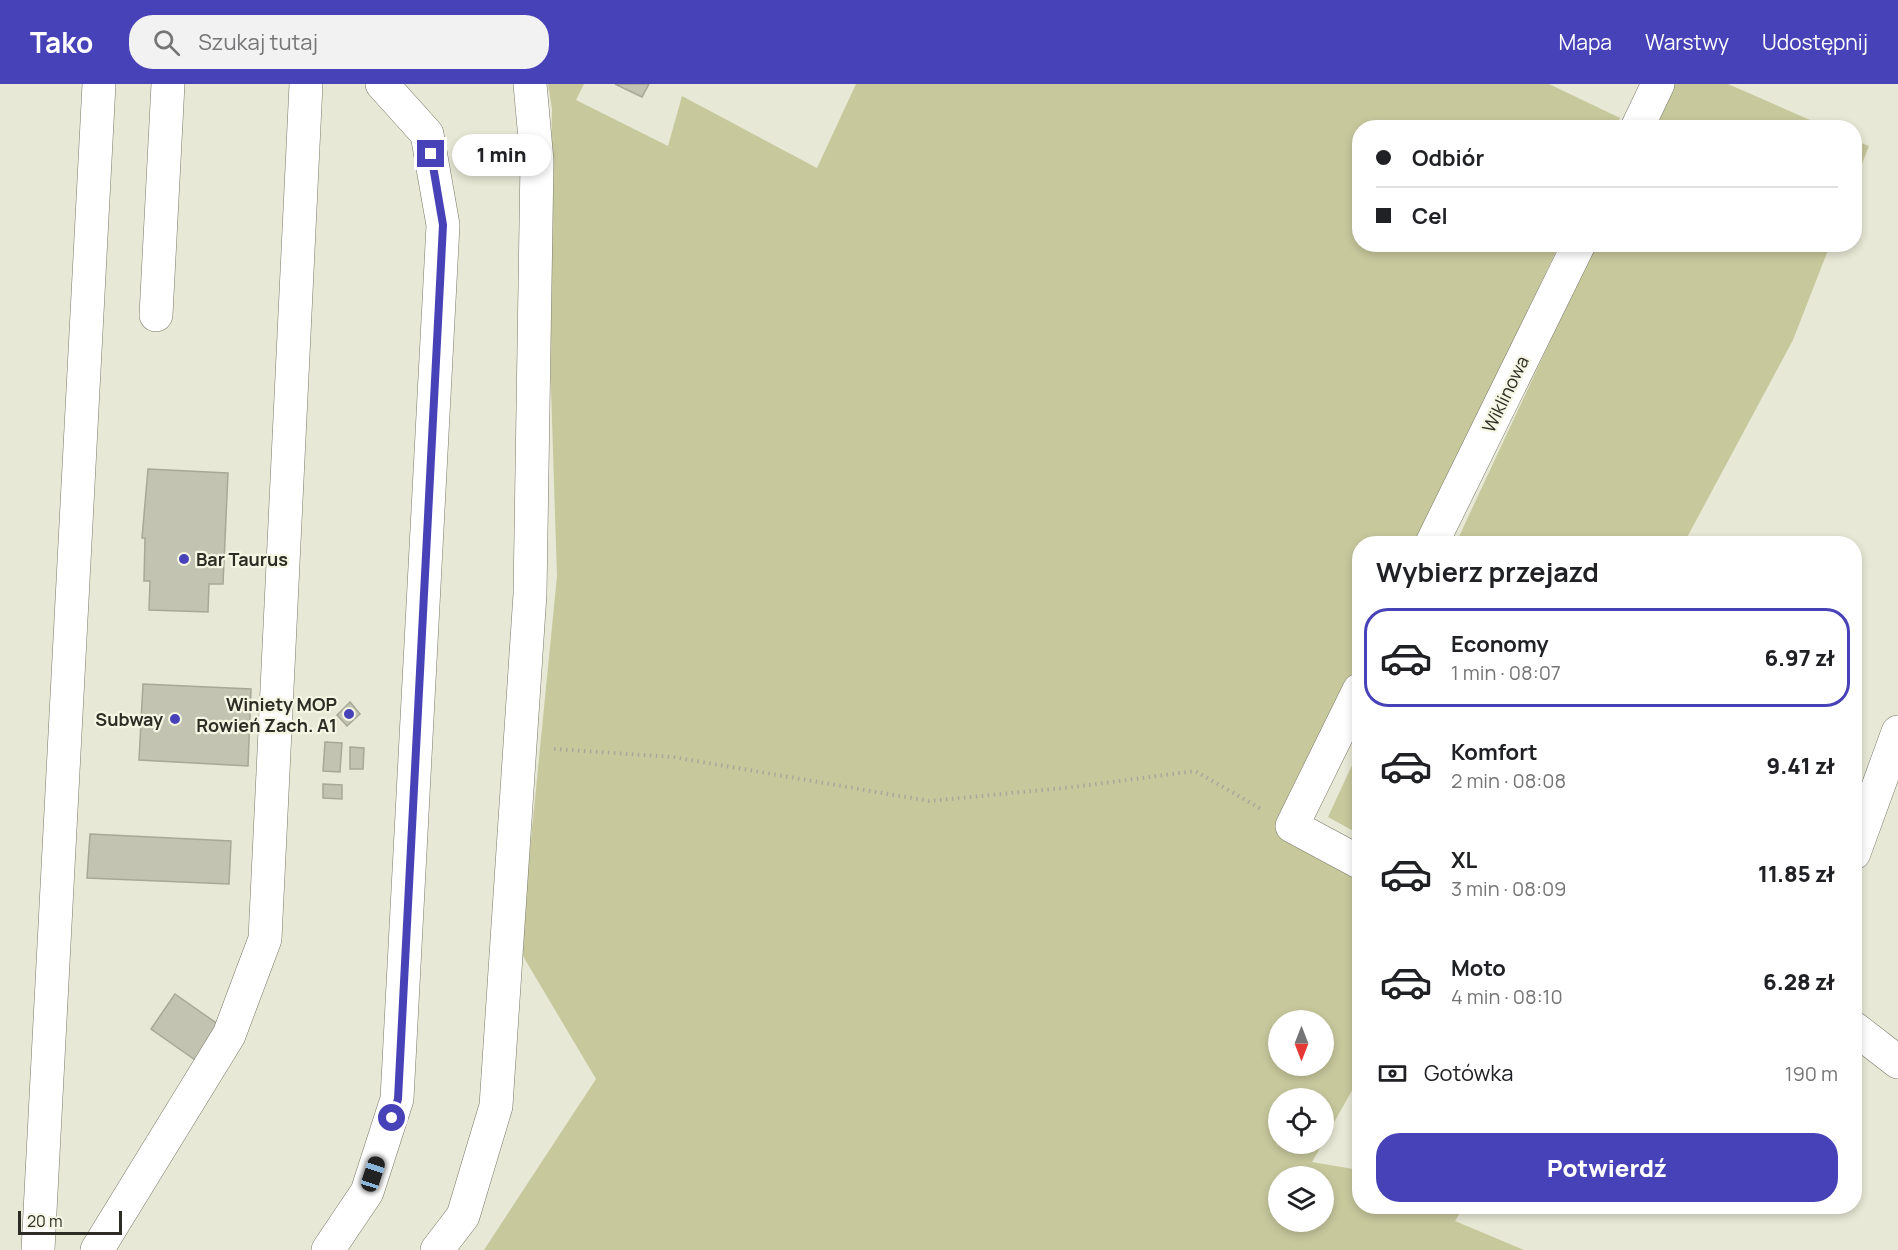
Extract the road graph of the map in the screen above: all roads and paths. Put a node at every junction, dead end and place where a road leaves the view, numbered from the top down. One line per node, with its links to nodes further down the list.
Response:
1 (99, 84): 19 (street)
2 (168, 84): 9 (street)
3 (306, 84): 20 (street)
4 (382, 84): 21 (street)
5 (530, 84): 13 (street)
6 (1658, 84): 7 (street)
7 (1641, 120)
8 (1575, 252): 10 (street, Wiklinowa)
9 (156, 315)
10 (1435, 536)
11 (1352, 704): 14 (street)
12 (1898, 732): 15 (street)
13 (520, 747): 14 (path); 22 (street)
14 (1292, 826): 16 (street)
15 (1862, 831)
16 (1352, 858)
17 (1862, 1034): 18 (street)
18 (1898, 1062)
19 (38, 1250)
20 (97, 1250)
21 (328, 1250)
22 (436, 1250)

